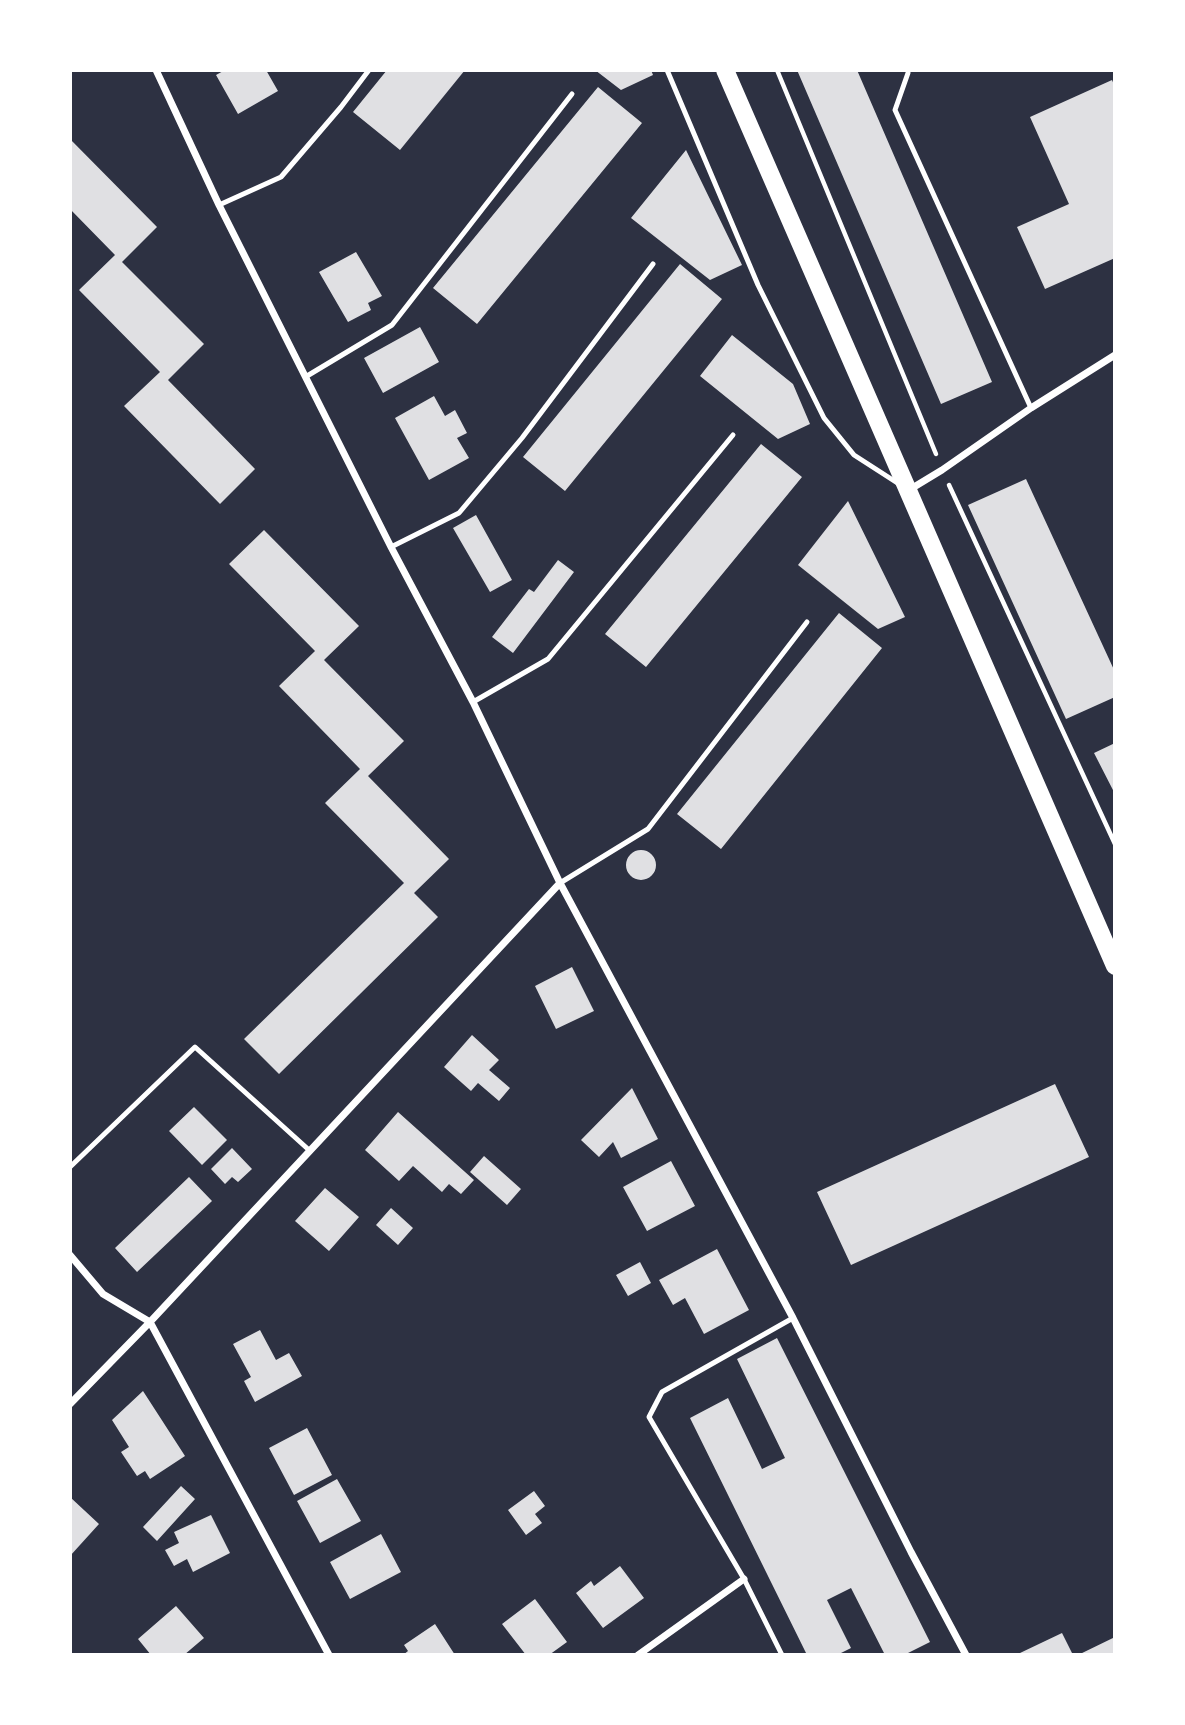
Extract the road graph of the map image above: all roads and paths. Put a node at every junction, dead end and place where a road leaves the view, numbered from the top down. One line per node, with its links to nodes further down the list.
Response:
1 (156, 70): 7 (street)
2 (369, 70): 7 (lane)
3 (667, 70): 13 (lane)
4 (725, 70): 13 (main road)
5 (908, 73): 11 (lane)
6 (572, 94): 10 (lane)
7 (219, 205): 10 (street)
8 (653, 264): 14 (lane)
9 (1115, 355): 11 (street)
10 (307, 376): 14 (street)
11 (1031, 408): 13 (street)
12 (733, 435): 16 (lane)
13 (909, 490): 18 (main road)
14 (391, 548): 16 (street)
15 (807, 622): 17 (lane)
16 (473, 702): 17 (street)
17 (560, 883): 19 (street); 22 (street)
18 (1115, 966)
19 (309, 1150): 20 (lane); 23 (street)
20 (70, 1167)
21 (70, 1255): 23 (street)
22 (793, 1318): 25 (lane); 26 (street)
23 (150, 1322): 24 (street); 27 (street)
24 (70, 1404)
25 (744, 1579): 28 (street); 29 (lane)
26 (964, 1654)
27 (329, 1655)
28 (638, 1655)
29 (782, 1655)

